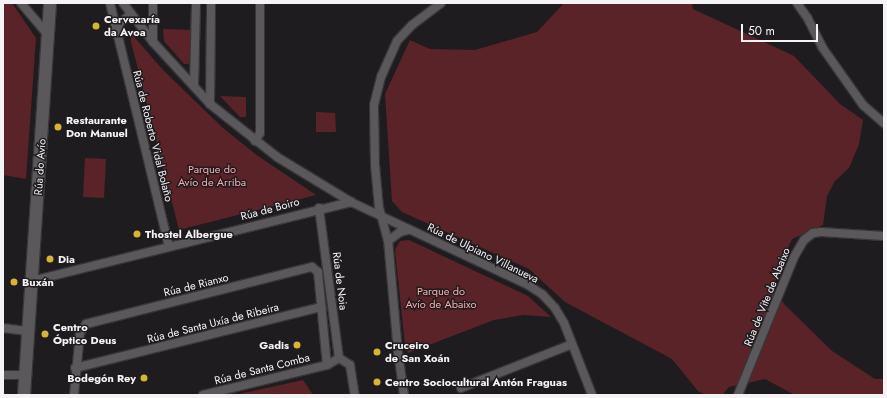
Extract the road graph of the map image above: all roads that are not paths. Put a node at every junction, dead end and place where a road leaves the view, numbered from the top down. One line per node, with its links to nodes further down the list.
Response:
1 (21, 3): 13 (street)
2 (50, 3): 13 (main road, Rúa do Avío)
3 (110, 3): 12 (street, Rúa de Roberto Vidal Bolaño)
4 (123, 3): 11 (street, Rúa de Ulpiano Villanueva)
5 (153, 3): 14 (street)
6 (196, 3): 15 (street)
7 (211, 3): 16 (street)
8 (260, 3): 18 (street)
9 (441, 3): 21 (street)
10 (797, 3): 17 (street)
11 (131, 14): 12 (street); 14 (street, Rúa de Ulpiano Villanueva)
12 (116, 32): 25 (street, Rúa de Roberto Vidal Bolaño)
13 (48, 35): 27 (main road, Rúa do Avío)
14 (153, 42): 15 (street, Rúa de Ulpiano Villanueva)
15 (194, 86): 16 (street, Rúa de Ulpiano Villanueva)
16 (210, 104): 18 (street, Rúa de Ulpiano Villanueva)
17 (884, 123)
18 (255, 141): 19 (street, Rúa de Ulpiano Villanueva)
19 (351, 202): 20 (street, Rúa de Boiro); 21 (street, Rúa de Ulpiano Villanueva)
20 (319, 208): 25 (street, Rúa de Boiro); 32 (street, Rúa de Noia)
21 (383, 217): 22 (street, Rúa de Ulpiano Villanueva); 24 (street)
22 (410, 230): 24 (street); 31 (street, Rúa de Ulpiano Villanueva)
23 (884, 236): 44 (street, Rúa de Vite de Abaixo)
24 (388, 241): 42 (street)
25 (169, 246): 27 (street, Rúa de Boiro)
26 (298, 271): 28 (street, Rúa de Noia); 34 (street, Rúa de Rianxo)
27 (32, 281): 30 (main road, Rúa do Avío)
28 (322, 306): 33 (street, Rúa de Noia); 34 (street, Rúa de Santa Uxía de Ribeira)
29 (3, 328): 30 (street)
30 (29, 331): 36 (main road, Rúa do Avío)
31 (572, 344): 37 (street); 43 (street, Rúa de Ulpiano Villanueva)
32 (339, 358): 33 (street); 41 (street)
33 (327, 365): 40 (street, Rúa de Santa Comba)
34 (75, 368): 39 (street)
35 (3, 375): 36 (street)
36 (26, 375): 38 (main road, Rúa do Avío)
37 (461, 388)
38 (24, 395)
39 (74, 395)
40 (203, 395)
41 (355, 395)
42 (404, 395)
43 (592, 395)
44 (738, 395)

